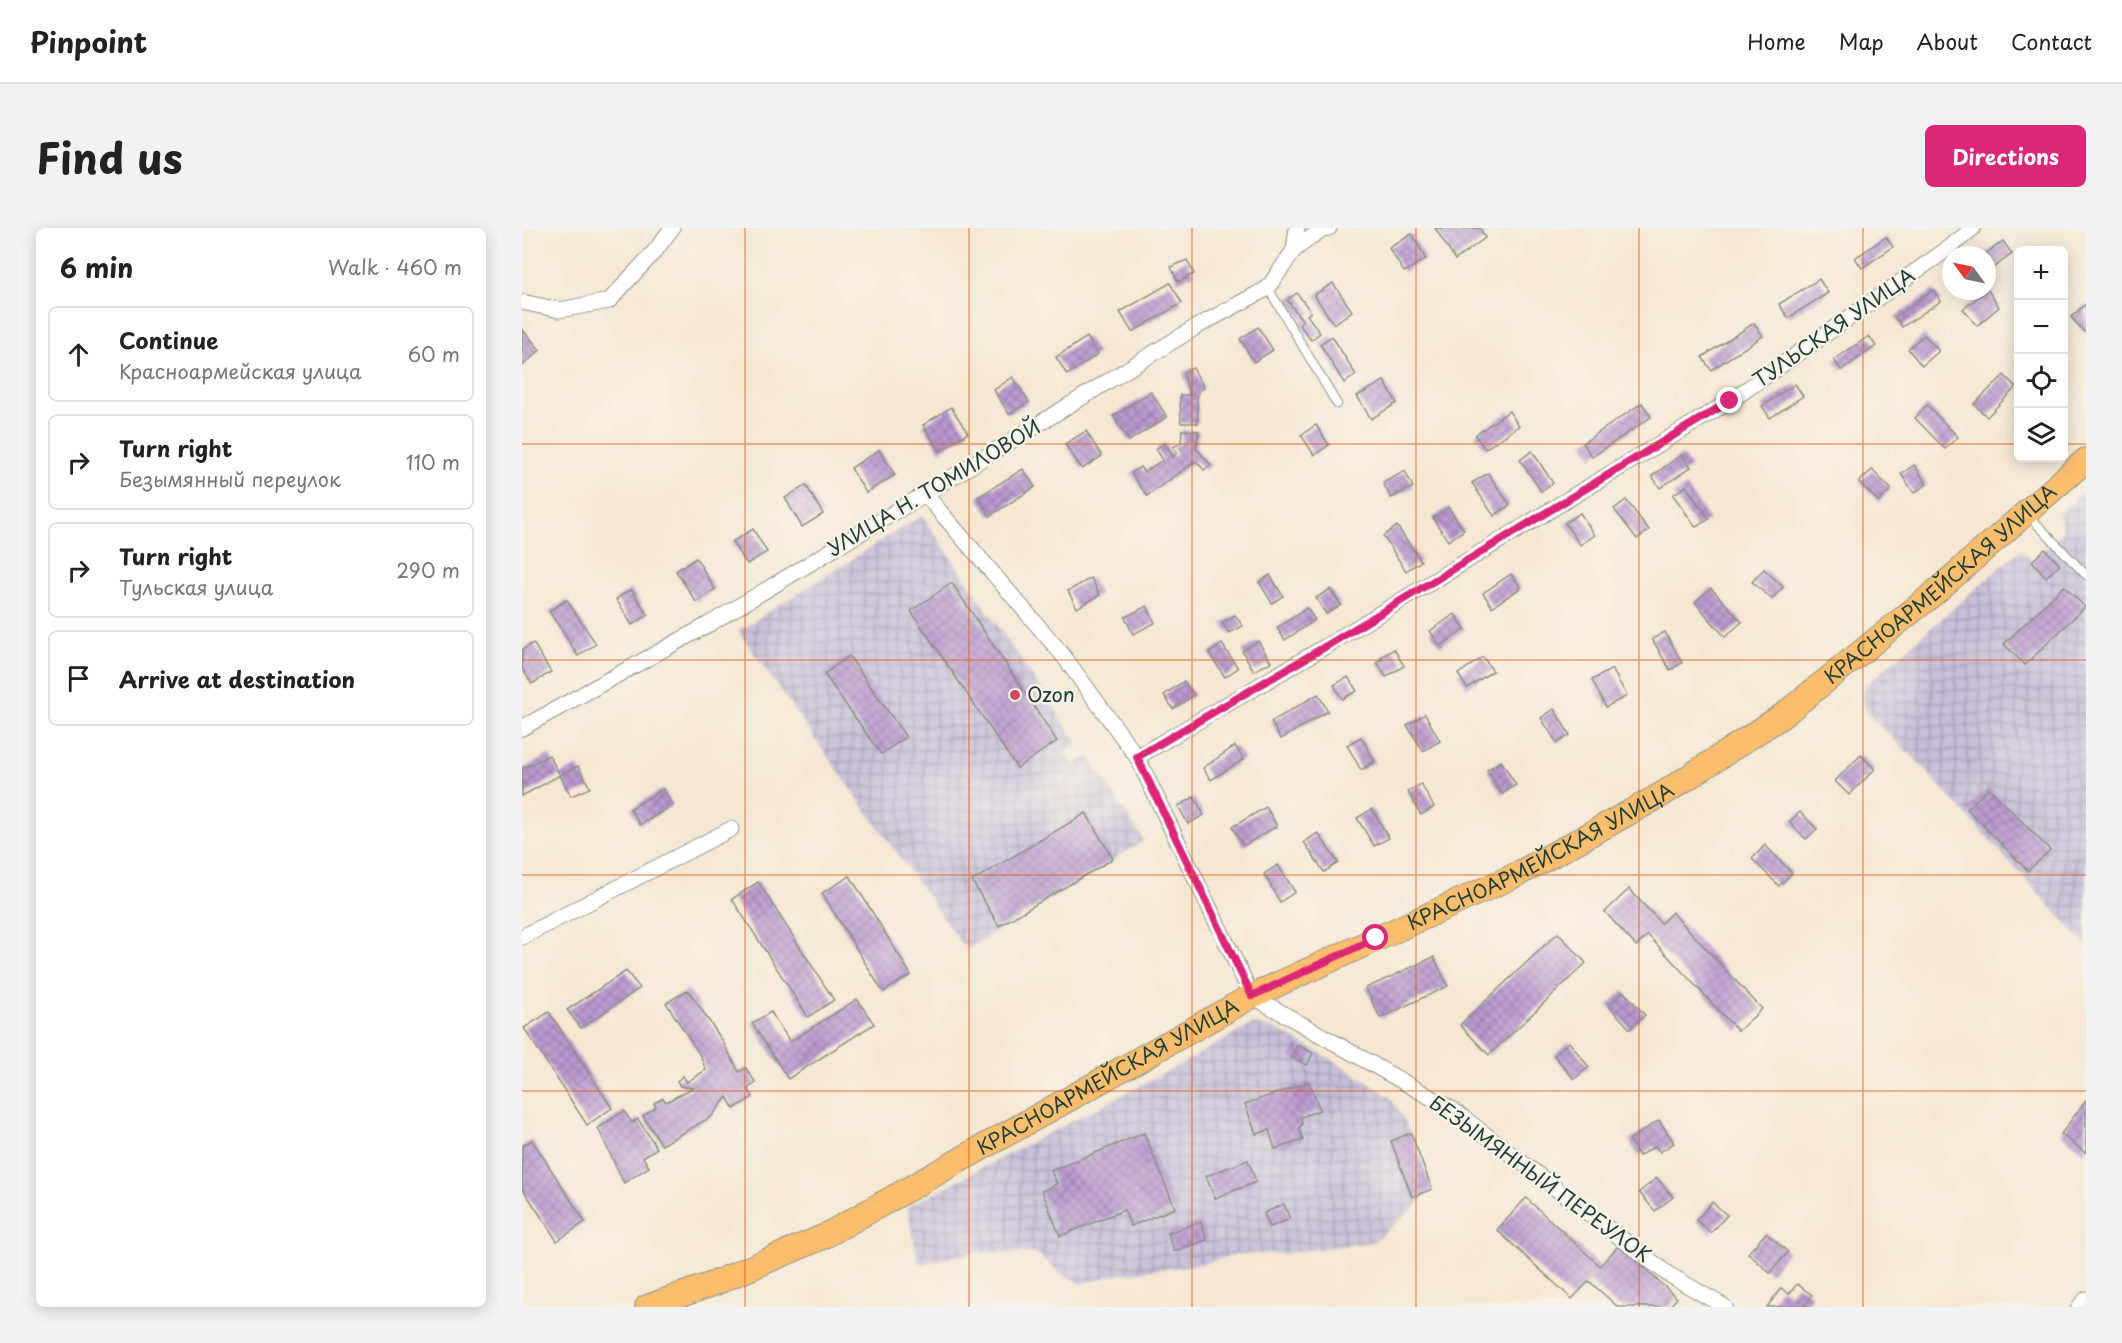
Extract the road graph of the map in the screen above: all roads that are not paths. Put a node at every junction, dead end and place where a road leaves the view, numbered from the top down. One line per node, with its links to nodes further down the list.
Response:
1 (672, 228): 7 (street)
2 (1297, 228): 5 (street)
3 (1329, 228): 5 (street, УЛИЦА Н. ТОМИЛОВОЙ)
4 (1973, 228): 14 (street, ТУЛЬСКАЯ УЛИЦА)
5 (1294, 250): 6 (street, УЛИЦА Н. ТОМИЛОВОЙ)
6 (1268, 288): 8 (lane); 10 (street, УЛИЦА Н. ТОМИЛОВОЙ)
7 (522, 302)
8 (1337, 404)
9 (2086, 460): 11 (main road, КРАСНОАРМЕЙСКАЯ УЛИЦА)
10 (925, 494): 13 (street, УЛИЦА Н. ТОМИЛОВОЙ); 14 (street)
11 (2026, 512): 12 (lane); 17 (main road, КРАСНОАРМЕЙСКАЯ УЛИЦА)
12 (2086, 575)
13 (522, 728)
14 (1137, 757): 17 (street)
15 (731, 829): 16 (street)
16 (522, 937)
17 (1252, 996): 19 (main road, КРАСНОАРМЕЙСКАЯ УЛИЦА); 20 (street, БЕЗЫМЯННЫЙ ПЕРЕУЛОК)
18 (2086, 1299): 21 (street)
19 (646, 1307)
20 (1725, 1307)
21 (2079, 1307)

